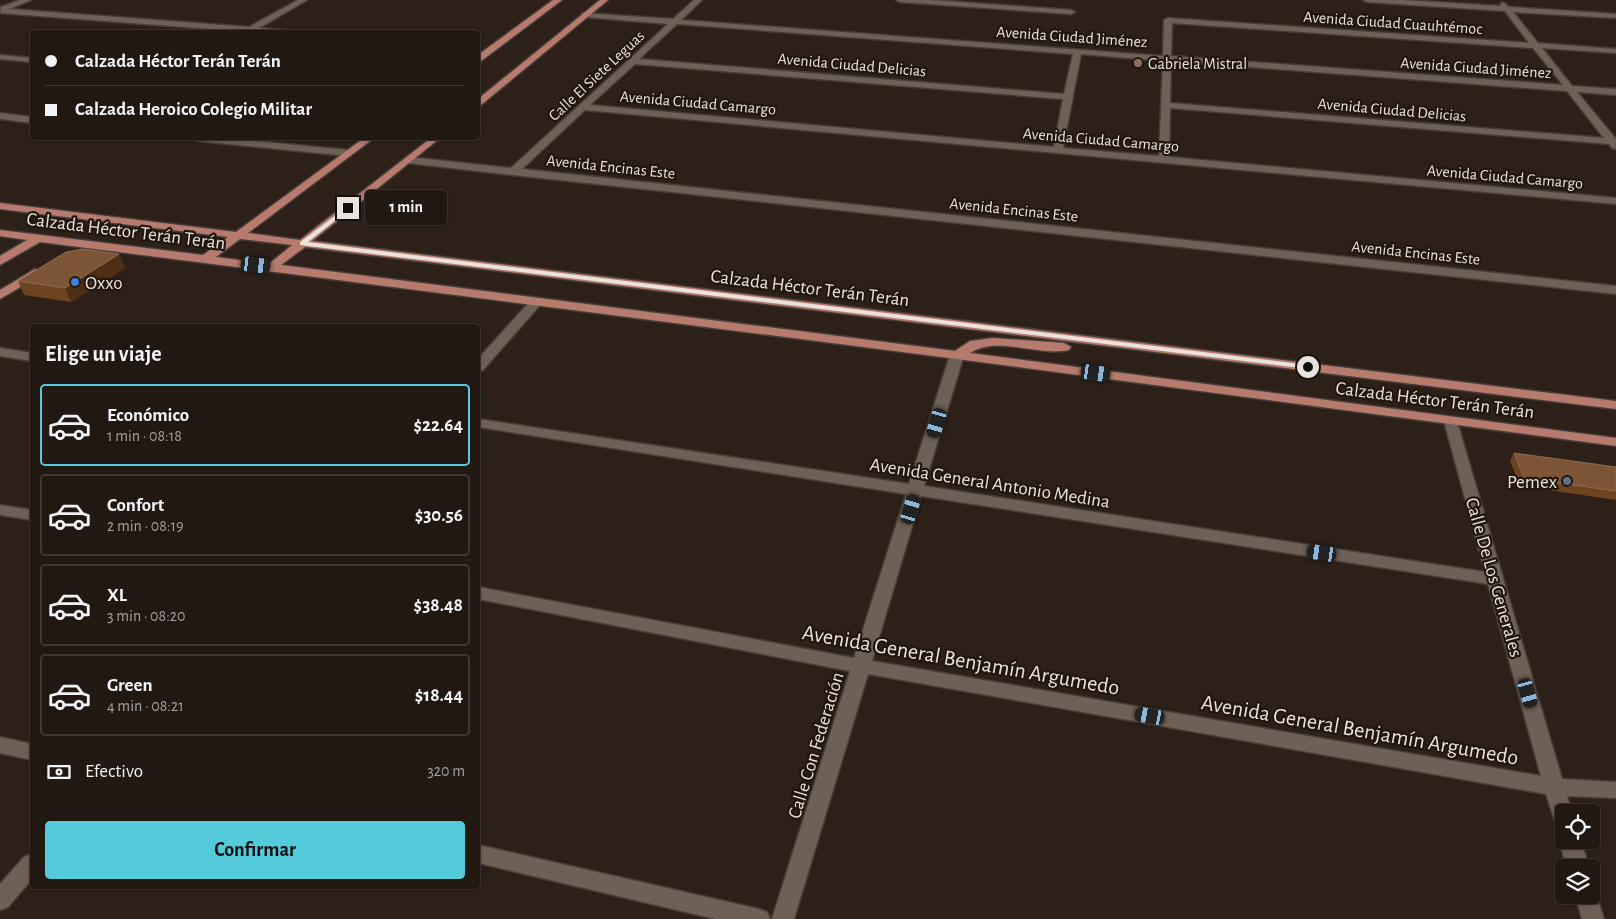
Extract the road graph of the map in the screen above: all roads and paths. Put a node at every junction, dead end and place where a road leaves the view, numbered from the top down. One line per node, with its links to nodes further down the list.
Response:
1 (27, 0): 10 (street)
2 (303, 0): 16 (street)
3 (558, 0): 21 (main road)
4 (604, 0): 12 (main road)
5 (698, 0): 14 (street, Calle El Siete Leguas)
6 (900, 0): 11 (street)
7 (1367, 0): 9 (street)
8 (1500, 0): 9 (street)
9 (1507, 9): 13 (street); 17 (street)
10 (0, 11): 15 (street)
11 (1071, 12)
12 (585, 15): 14 (street, Avenida Ciudad Jiménez); 28 (main road)
13 (1616, 16)
14 (676, 21): 19 (street, Avenida Ciudad Jiménez); 24 (street, Calle El Siete Leguas)
15 (236, 30)
16 (250, 30)
17 (1537, 46): 18 (street, Avenida Ciudad Cuauhtémoc); 22 (street, Avenida Ciudad Cuauhtémoc); 25 (street)
18 (1616, 51)
19 (1077, 52): 22 (street, Avenida Ciudad Jiménez); 27 (street)
20 (0, 57): 23 (street)
21 (480, 58)
22 (1167, 58): 25 (street, Avenida Ciudad Jiménez); 29 (street)
23 (30, 60)
24 (634, 61): 27 (street, Avenida Ciudad Delicias); 30 (street, Calle El Siete Leguas)
25 (1571, 89): 26 (street, Avenida Ciudad Jiménez); 36 (street)
26 (1616, 92)
27 (1068, 97): 37 (street)
28 (480, 101)
29 (1166, 105): 36 (street, Avenida Ciudad Delicias); 40 (street)
30 (584, 107): 37 (street, Avenida Ciudad Camargo); 41 (street, Calle El Siete Leguas)
31 (0, 116): 32 (street)
32 (30, 120)
33 (219, 140): 38 (street)
34 (366, 140): 38 (main road)
35 (433, 140): 39 (main road)
36 (1615, 144)
37 (1058, 150): 40 (street, Avenida Ciudad Camargo)
38 (348, 153): 45 (main road)
39 (408, 160): 41 (street, Avenida Encinas Este); 48 (main road)
40 (1164, 160): 42 (street, Avenida Ciudad Camargo)
41 (513, 172): 54 (street, Avenida Encinas Este)
42 (1616, 201)
43 (0, 206): 45 (main road, Calzada Héctor Terán Terán)
44 (0, 233): 46 (main road, Calzada Héctor Terán Terán)
45 (239, 236): 48 (main road, Calzada Héctor Terán Terán); 50 (main road)
46 (38, 238): 47 (main road, Calzada Héctor Terán Terán); 51 (main road)
47 (80, 244): 49 (main road); 50 (main road, Calzada Héctor Terán Terán)
48 (302, 244): 53 (main road); 57 (main road, Calzada Héctor Terán Terán)
49 (64, 254)
50 (206, 259): 53 (main road, Calzada Héctor Terán Terán)
51 (0, 261)
52 (48, 264): 55 (main road)
53 (272, 267): 56 (main road, Calzada Héctor Terán Terán)
54 (1616, 290)
55 (0, 295)
56 (536, 302): 59 (main road, Calzada Héctor Terán Terán); 61 (street)
57 (1173, 351): 59 (main road); 62 (main road, Calzada Héctor Terán Terán)
58 (0, 352): 60 (street)
59 (957, 355): 63 (main road, Calzada Héctor Terán Terán); 66 (street, Calle Con Federación)
60 (30, 357)
61 (480, 364)
62 (1616, 405)
63 (1451, 421): 65 (main road, Calzada Héctor Terán Terán); 69 (street, Calle De Los Generales)
64 (480, 423): 66 (street, Avenida General Antonio Medina)
65 (1616, 442)
66 (916, 491): 69 (street, Avenida General Antonio Medina); 71 (street, Calle Con Federación)
67 (0, 510): 68 (street)
68 (30, 515)
69 (1496, 579): 74 (street, Calle De Los Generales)
70 (480, 593): 71 (street, Avenida General Benjamín Argumedo)
71 (862, 666): 74 (street, Avenida General Benjamín Argumedo); 82 (street, Calle Con Federación)
72 (0, 745): 73 (street)
73 (30, 752)
74 (1554, 788): 75 (street, Avenida General Benjamín Argumedo); 76 (street, Calle De Los Generales)
75 (1616, 790)
76 (1559, 804)
77 (480, 854): 81 (street)
78 (30, 866): 79 (street)
79 (0, 900)
80 (1589, 904): 83 (street)
81 (759, 919)
82 (783, 919)
83 (1593, 919)

